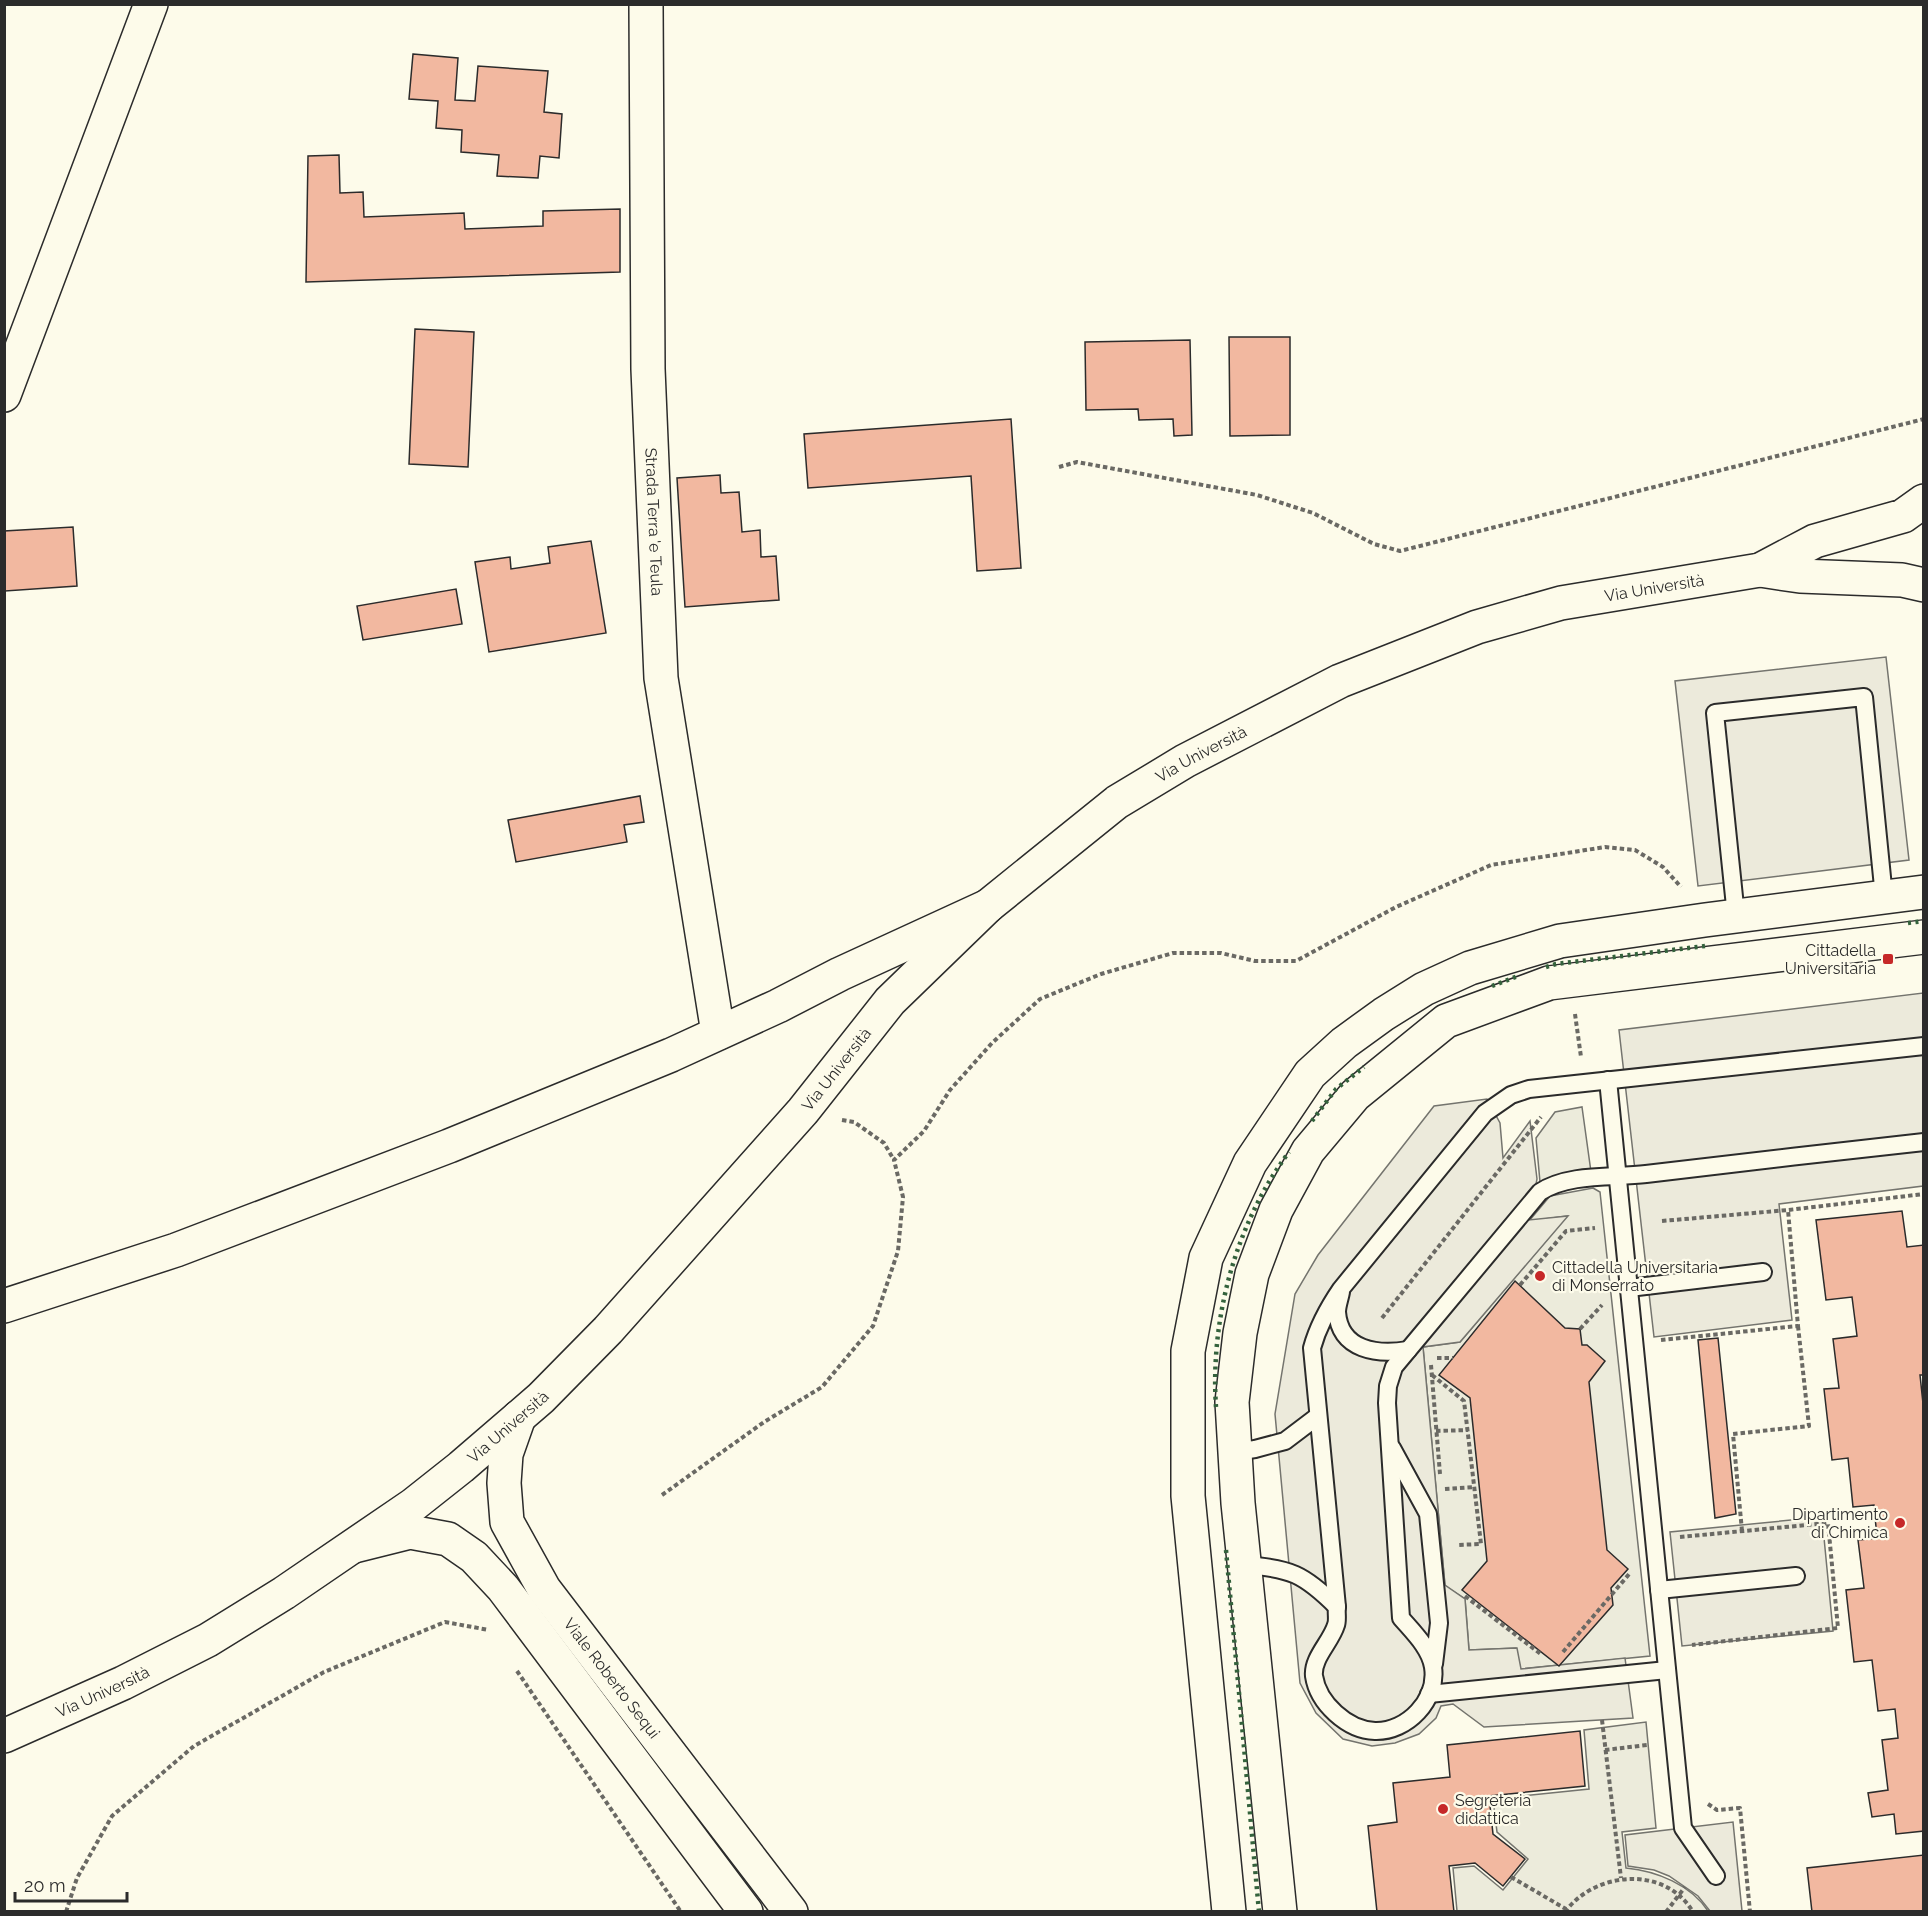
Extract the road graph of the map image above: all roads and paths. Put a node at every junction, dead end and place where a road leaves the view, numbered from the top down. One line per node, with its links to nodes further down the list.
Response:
1 (151, 4): 3 (main road)
2 (646, 4): 16 (main road, Strada Terra 'e Teula)
3 (4, 395)
4 (1923, 419): 5 (path)
5 (1059, 467)
6 (1923, 501): 7 (main road, Via Università)
7 (1760, 570): 8 (main road, Via Università); 11 (main road, Via Università)
8 (1923, 585)
9 (1923, 892): 10 (main road)
10 (1884, 897): 12 (main road); 12 (lane)
11 (988, 906): 16 (main road); 20 (main road, Via Università)
12 (1737, 916): 13 (main road)
13 (1705, 920): 23 (path); 87 (main road)
14 (1923, 937): 47 (main road)
15 (1575, 1010): 19 (path)
16 (718, 1033): 33 (main road)
17 (1923, 1046): 18 (lane)
18 (1608, 1080): 19 (lane); 24 (lane)
19 (1584, 1083): 32 (lane)
20 (803, 1111): 23 (path); 43 (main road, Via Università)
21 (1544, 1112): 35 (path)
22 (1923, 1142): 24 (lane)
23 (894, 1160): 51 (path)
24 (1618, 1177): 31 (lane); 39 (lane)
25 (1923, 1194): 26 (path)
26 (1788, 1209): 27 (path); 36 (path)
27 (1662, 1221)
28 (1600, 1227): 30 (path)
29 (1763, 1272): 31 (lane)
30 (1520, 1286)
31 (1629, 1288): 61 (lane)
32 (1341, 1289): 39 (lane); 42 (lane)
33 (4, 1306)
34 (1608, 1312): 37 (path)
35 (1382, 1318)
36 (1798, 1326): 38 (path); 52 (path)
37 (1580, 1329)
38 (1654, 1341)
39 (1408, 1350): 46 (lane)
40 (1453, 1358): 41 (path)
41 (1432, 1375): 44 (path); 45 (path)
42 (1318, 1416): 47 (lane); 62 (lane)
43 (519, 1417): 55 (main road, Via Università); 86 (main road, Viale Roberto Sequi)
44 (1468, 1430): 45 (path); 49 (path)
45 (1436, 1431): 48 (path)
46 (1389, 1442): 68 (lane); 68 (lane)
47 (1235, 1452): 57 (main road)
48 (1440, 1478)
49 (1474, 1487): 50 (path); 54 (path)
50 (1441, 1489)
51 (662, 1495)
52 (1742, 1531)
53 (1676, 1537): 56 (path)
54 (1457, 1545)
55 (352, 1546): 73 (main road, Via Università); 85 (main road, Viale Roberto Sequi)
56 (1678, 1547)
57 (1244, 1565): 62 (lane); 88 (main road)
58 (1636, 1565): 66 (path)
59 (1796, 1576): 61 (lane)
60 (1457, 1590): 67 (path)
61 (1659, 1590): 70 (lane)
62 (1337, 1607): 71 (lane)
63 (1838, 1628): 65 (path)
64 (495, 1639): 83 (path)
65 (1682, 1646)
66 (1560, 1654)
67 (1545, 1657)
68 (1433, 1668): 71 (lane)
69 (515, 1669): 84 (path)
70 (1667, 1670): 71 (lane); 74 (lane)
71 (1429, 1694)
72 (1602, 1720): 75 (path)
73 (4, 1736)
74 (1674, 1743): 75 (path); 78 (lane)
75 (1605, 1750): 79 (path)
76 (1707, 1804): 91 (path)
77 (1511, 1876): 82 (path)
78 (1716, 1876)
79 (1621, 1878): 81 (path); 82 (path)
80 (1685, 1887): 81 (path)
81 (1678, 1895): 89 (path); 90 (path)
82 (1565, 1910)
83 (66, 1911)
84 (681, 1911)
85 (746, 1911)
86 (791, 1911)
87 (1229, 1911)
88 (1280, 1911)
89 (1666, 1911)
90 (1693, 1911)
91 (1750, 1911)

